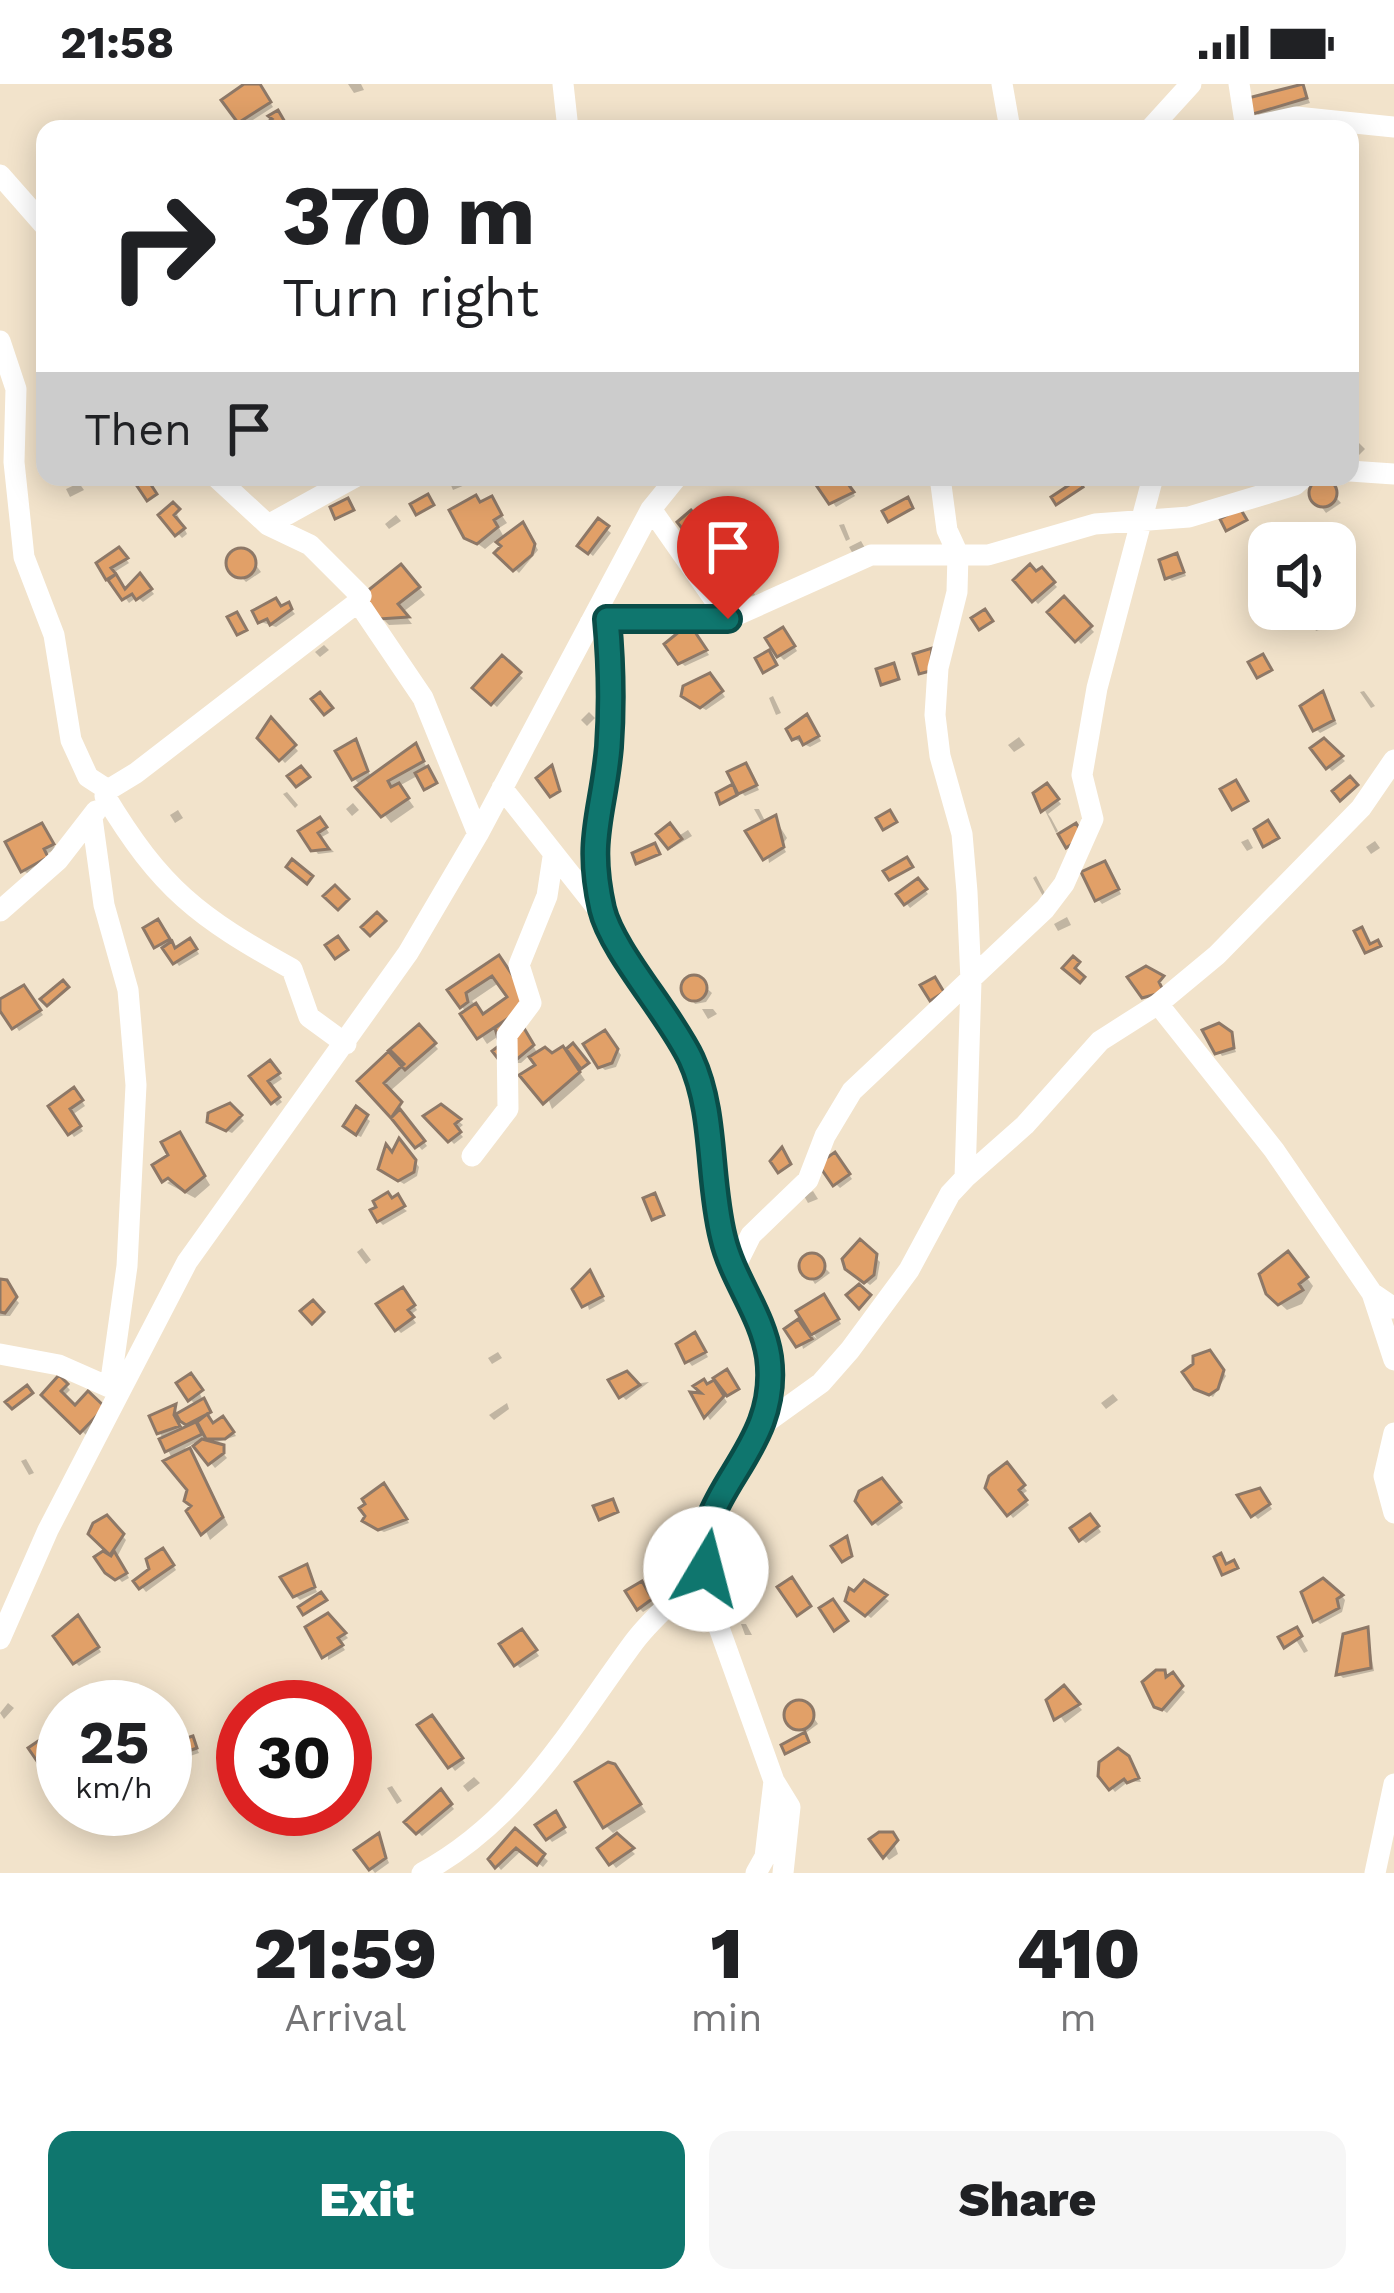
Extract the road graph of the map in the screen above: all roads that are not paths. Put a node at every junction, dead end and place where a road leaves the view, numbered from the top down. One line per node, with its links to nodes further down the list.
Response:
1 (563, 84): 5 (street)
2 (1002, 84): 6 (street)
3 (1191, 84): 7 (street)
4 (1239, 84): 8 (street)
5 (567, 120)
6 (1008, 120)
7 (1158, 120)
8 (1243, 120)
9 (1296, 120): 10 (street)
10 (1337, 120)
11 (1359, 123): 12 (street)
12 (1394, 128)
13 (0, 176): 14 (street)
14 (36, 216)
15 (0, 340): 33 (street)
16 (1359, 472): 17 (street)
17 (1394, 474)
18 (226, 486): 26 (street)
19 (338, 486): 26 (street)
20 (670, 486): 24 (street)
21 (941, 486): 27 (street)
22 (1150, 486): 25 (street)
23 (1291, 486): 25 (street)
24 (651, 509): 29 (street); 30 (street)
25 (1141, 518): 27 (street); 41 (street)
26 (268, 524): 28 (street)
27 (958, 554): 29 (street); 41 (street)
28 (358, 602): 33 (street); 35 (street)
29 (728, 619): 30 (street)
30 (598, 621): 32 (street); 40 (street)
31 (1394, 760): 42 (street)
32 (502, 788): 35 (street); 36 (street)
33 (107, 793): 34 (street); 43 (street)
34 (92, 818): 37 (street); 51 (street)
35 (478, 834): 43 (street)
36 (553, 856): 40 (street); 44 (street)
37 (44, 872): 38 (street); 39 (street)
38 (0, 889)
39 (0, 911)
40 (604, 917): 46 (street)
41 (970, 981): 45 (street); 46 (street)
42 (1157, 1004): 45 (street); 47 (street)
43 (346, 1044): 51 (street)
44 (472, 1156)
45 (965, 1178): 52 (street)
46 (734, 1269): 52 (street)
47 (1372, 1293): 48 (street); 50 (street)
48 (1394, 1308)
49 (0, 1354): 51 (street)
50 (1394, 1360)
51 (114, 1389): 56 (street)
52 (764, 1424): 55 (street)
53 (1394, 1433): 54 (street)
54 (1394, 1514)
55 (706, 1569): 57 (street); 60 (street)
56 (0, 1639)
57 (774, 1781): 61 (street); 62 (street)
58 (1394, 1784): 59 (street)
59 (1378, 1866)
60 (422, 1873)
61 (757, 1873)
62 (783, 1873)

